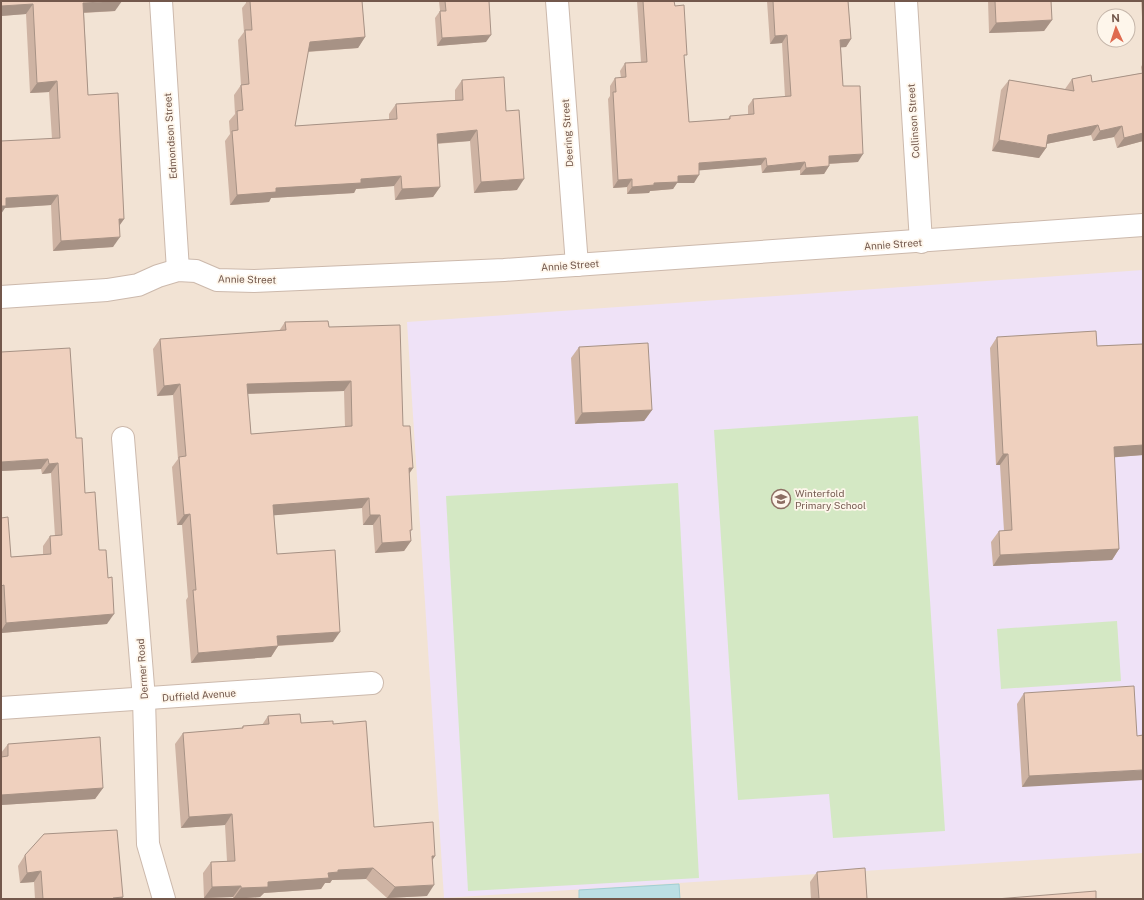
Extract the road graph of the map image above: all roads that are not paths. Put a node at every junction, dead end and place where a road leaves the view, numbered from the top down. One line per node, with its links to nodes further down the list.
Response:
1 (161, 1): 7 (street, Edmondson Street)
2 (557, 1): 6 (street, Deering Street)
3 (906, 1): 5 (street, Collinson Street)
4 (1143, 225): 5 (street, Annie Street)
5 (921, 242): 6 (street, Annie Street)
6 (577, 265): 7 (street, Annie Street)
7 (178, 270): 8 (street, Annie Street)
8 (1, 297)
9 (122, 438): 11 (street, Dermer Road)
10 (372, 683): 11 (street, Duffield Avenue)
11 (144, 699): 12 (street, Duffield Avenue); 13 (street, Dermer Road)
12 (1, 708)
13 (164, 899)

